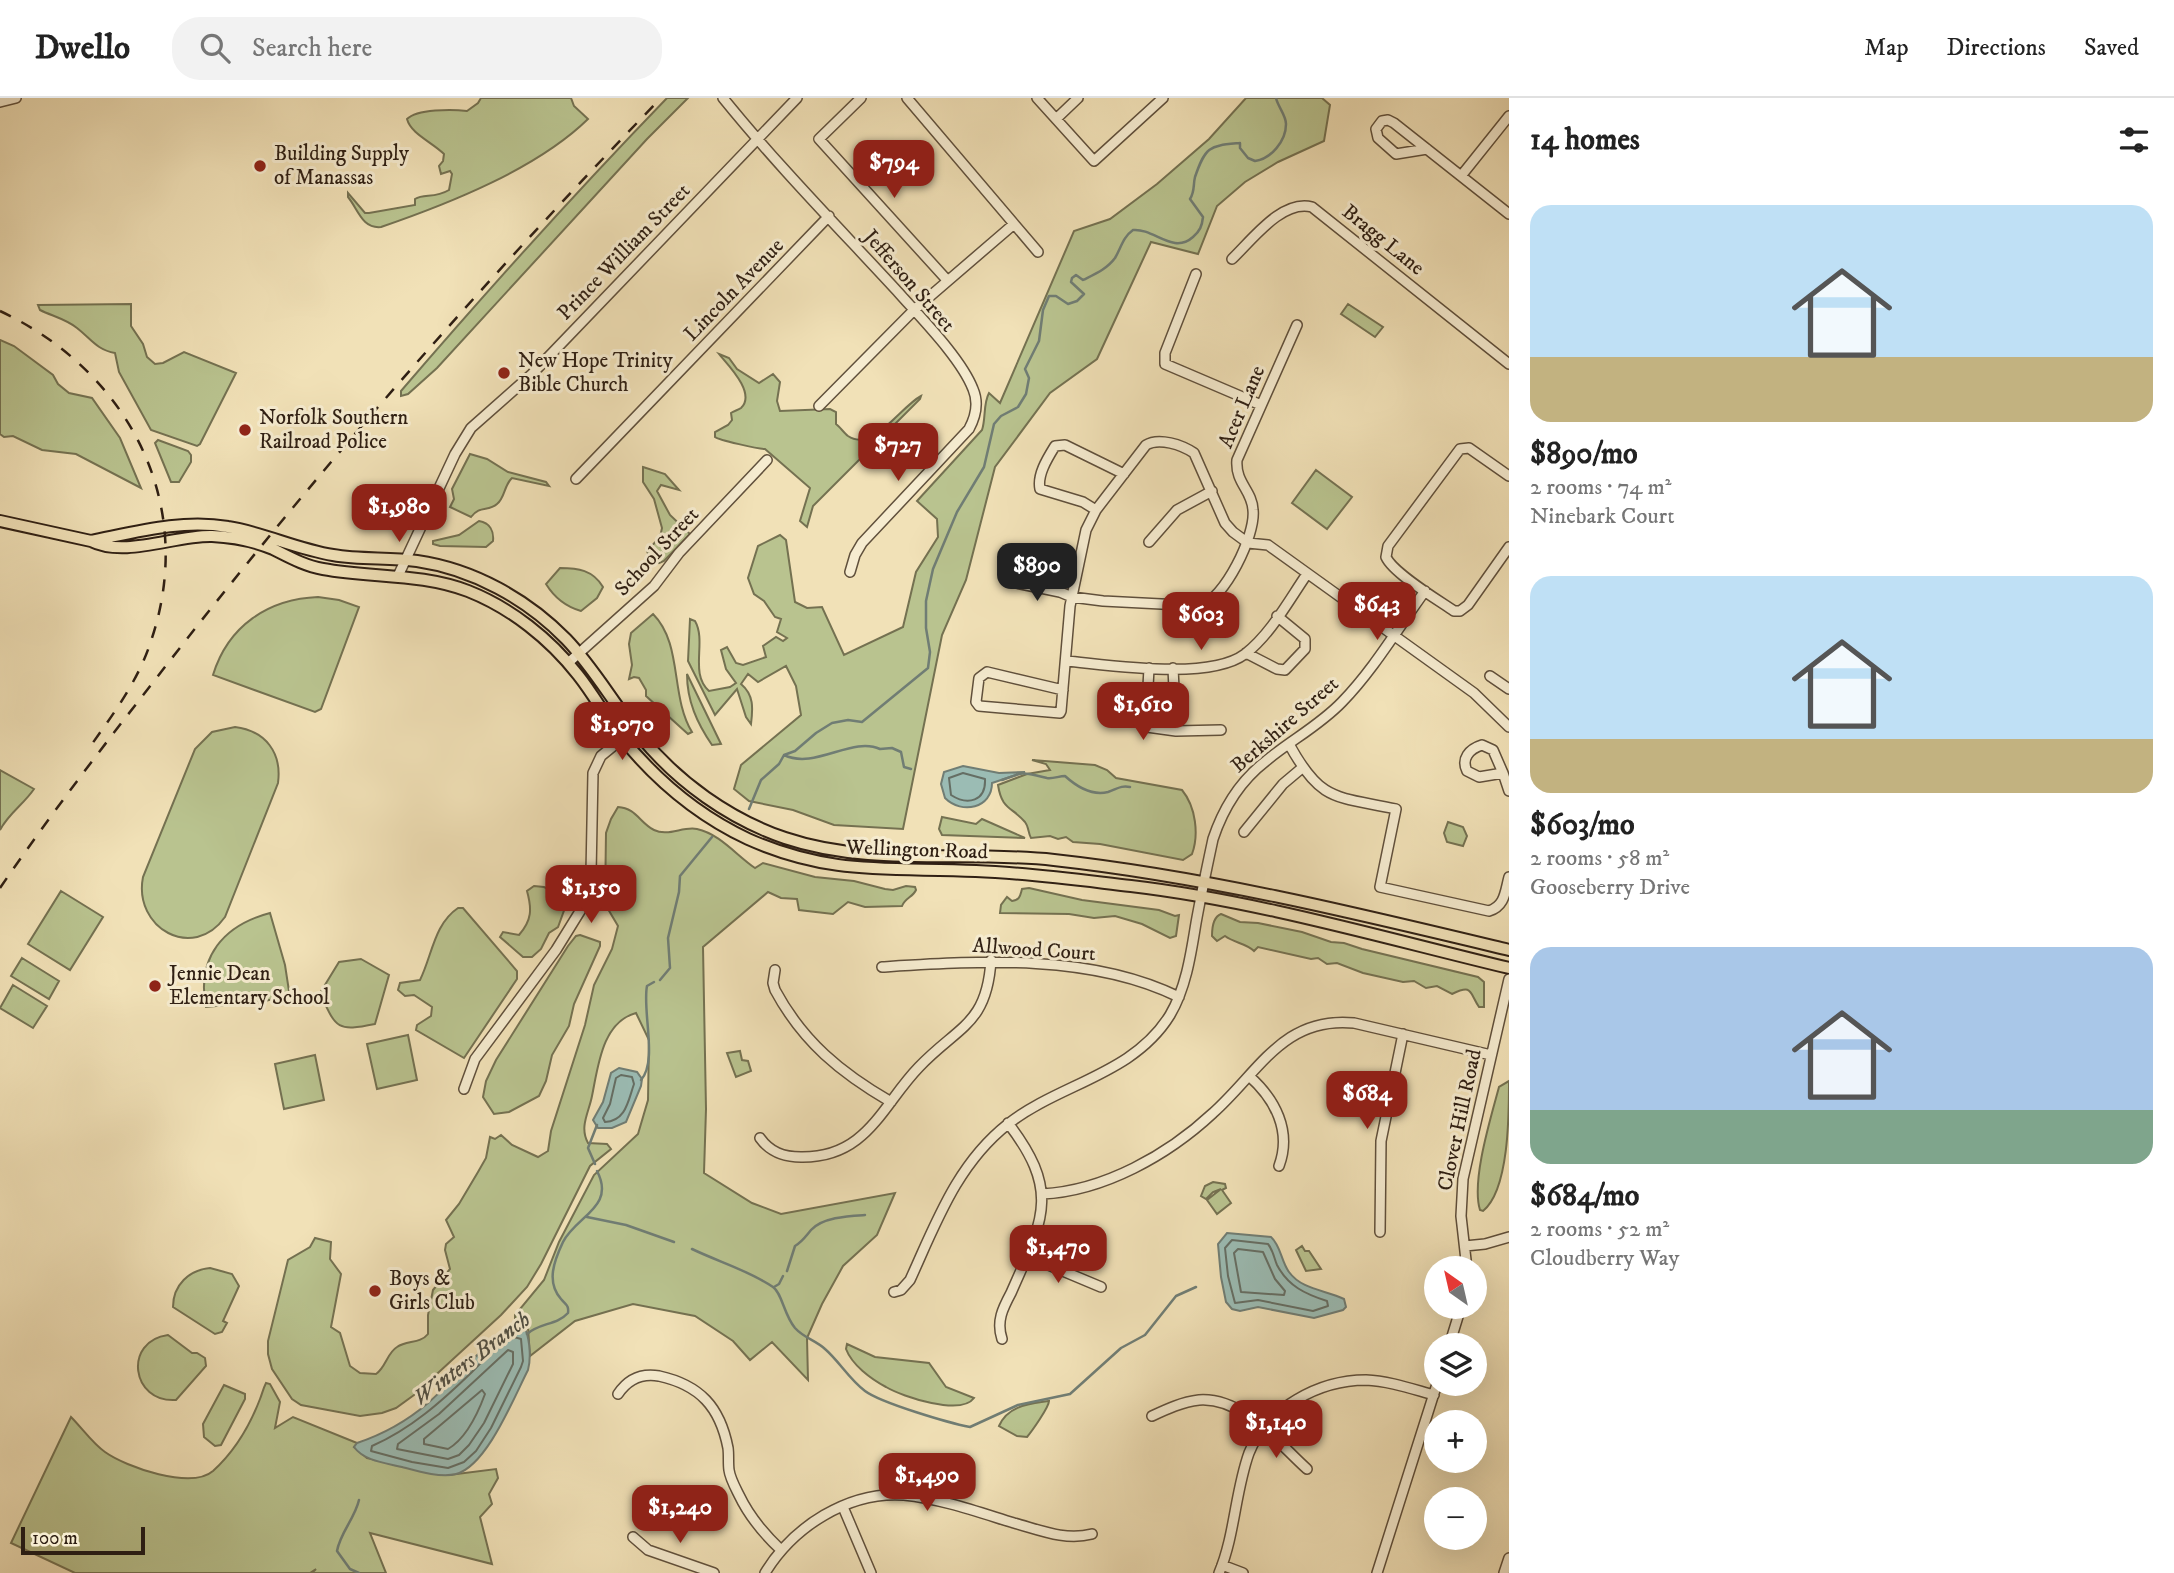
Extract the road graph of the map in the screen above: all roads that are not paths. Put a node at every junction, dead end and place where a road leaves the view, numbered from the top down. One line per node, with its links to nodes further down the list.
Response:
1 (16, 98): 9 (street)
2 (723, 98): 12 (street, Jefferson Street)
3 (797, 98): 12 (street, Prince William Street)
4 (907, 98): 17 (street)
5 (1037, 98): 11 (street)
6 (1078, 98): 11 (street)
7 (1163, 98): 11 (street)
8 (856, 100): 21 (street)
9 (0, 102)
10 (1509, 116): 14 (street)
11 (1056, 119)
12 (756, 139): 16 (street, Jefferson Street); 38 (street, Prince William Street)
13 (1427, 149): 13 (street); 14 (street)
14 (1461, 176): 15 (street)
15 (1509, 214)
16 (829, 216): 22 (street, Jefferson Street); 30 (street, Lincoln Avenue)
17 (1014, 224): 18 (street); 21 (street)
18 (1038, 252)
19 (1232, 259): 24 (street, Bragg Lane)
20 (1196, 274): 25 (street)
21 (947, 280): 22 (street)
22 (914, 310): 26 (street); 39 (street, Jefferson Street)
23 (1297, 325): 25 (street, Acer Lane)
24 (1509, 363)
25 (1261, 405): 36 (street, Acer Lane)
26 (820, 406)
27 (767, 460): 47 (street, School Street)
28 (1124, 474): 31 (street); 32 (street); 32 (street)
29 (1509, 477): 43 (street)
30 (576, 479)
31 (1212, 491): 35 (street); 36 (street)
32 (1096, 510): 44 (street)
33 (0, 521): 34 (main road, Wellington Road)
34 (91, 541): 38 (main road, Wellington Road); 41 (main road, Wellington Road)
35 (1149, 542)
36 (1248, 543): 40 (street); 44 (street)
37 (1509, 547): 43 (street)
38 (407, 560): 41 (street, Prince William Street); 47 (main road, Wellington Road)
39 (850, 572)
40 (1307, 574): 45 (street); 46 (street)
41 (398, 576): 50 (main road, Wellington Road)
42 (1011, 582): 44 (street)
43 (1425, 591): 46 (street, Berkshire Street)
44 (1072, 597): 49 (street)
45 (1277, 616): 48 (street); 48 (street)
46 (1392, 635): 56 (street); 61 (street, Berkshire Street)
47 (579, 653): 50 (street, School Street); 57 (main road, Wellington Road)
48 (1246, 653): 52 (street)
49 (1066, 661): 51 (street); 55 (street)
50 (568, 663): 60 (main road, Wellington Road)
51 (1149, 668): 52 (street); 59 (street)
52 (1172, 668): 59 (street)
53 (1490, 676): 54 (street)
54 (1509, 689)
55 (1063, 690): 55 (street)
56 (1509, 727)
57 (634, 729): 60 (street); 67 (main road, Wellington Road)
58 (1221, 730): 59 (street)
59 (1175, 731)
60 (622, 738): 67 (main road, Wellington Road); 78 (street)
61 (1289, 744): 62 (street); 67 (street, Berkshire Street)
62 (1303, 768): 65 (street); 66 (street)
63 (1503, 773): 63 (street); 64 (street)
64 (1509, 791)
65 (1244, 832)
66 (1509, 877)
67 (1204, 889): 68 (main road, Wellington Road); 71 (main road, Wellington Road); 74 (street, Berkshire Street)
68 (1509, 950)
69 (991, 960): 70 (street, Allwood Court); 74 (street, Allwood Court); 79 (street)
70 (882, 967)
71 (1509, 968)
72 (775, 970): 79 (street)
73 (1509, 979): 76 (street, Clover Hill Road)
74 (1179, 997): 80 (street, Berkshire Street)
75 (1403, 1034): 76 (street); 77 (street); 84 (street)
76 (1491, 1055): 86 (street, Clover Hill Road)
77 (1249, 1076): 82 (street); 83 (street)
78 (464, 1089)
79 (891, 1102): 81 (street)
80 (1008, 1123): 83 (street); 90 (street, Berkshire Street)
81 (760, 1138)
82 (1279, 1166)
83 (1042, 1194): 87 (street)
84 (1380, 1232)
85 (1509, 1237): 86 (street)
86 (1465, 1246): 88 (street, Clover Hill Road)
87 (1027, 1256): 89 (street); 91 (street)
88 (1466, 1256)
89 (1101, 1287)
90 (894, 1292)
91 (1002, 1339)
92 (1424, 1392): 96 (street)
93 (618, 1394): 101 (street)
94 (1434, 1396): 108 (street)
95 (1152, 1416): 96 (street)
96 (1264, 1430): 97 (street); 103 (street)
97 (1307, 1469)
98 (843, 1507): 99 (street); 101 (street); 106 (street)
99 (1092, 1534)
100 (633, 1536): 104 (street)
101 (781, 1550): 105 (street)
102 (1509, 1558): 109 (street)
103 (1221, 1569): 107 (street)
104 (714, 1573)
105 (765, 1573)
106 (871, 1573)
107 (1243, 1573)
108 (1377, 1573)
109 (1504, 1573)

